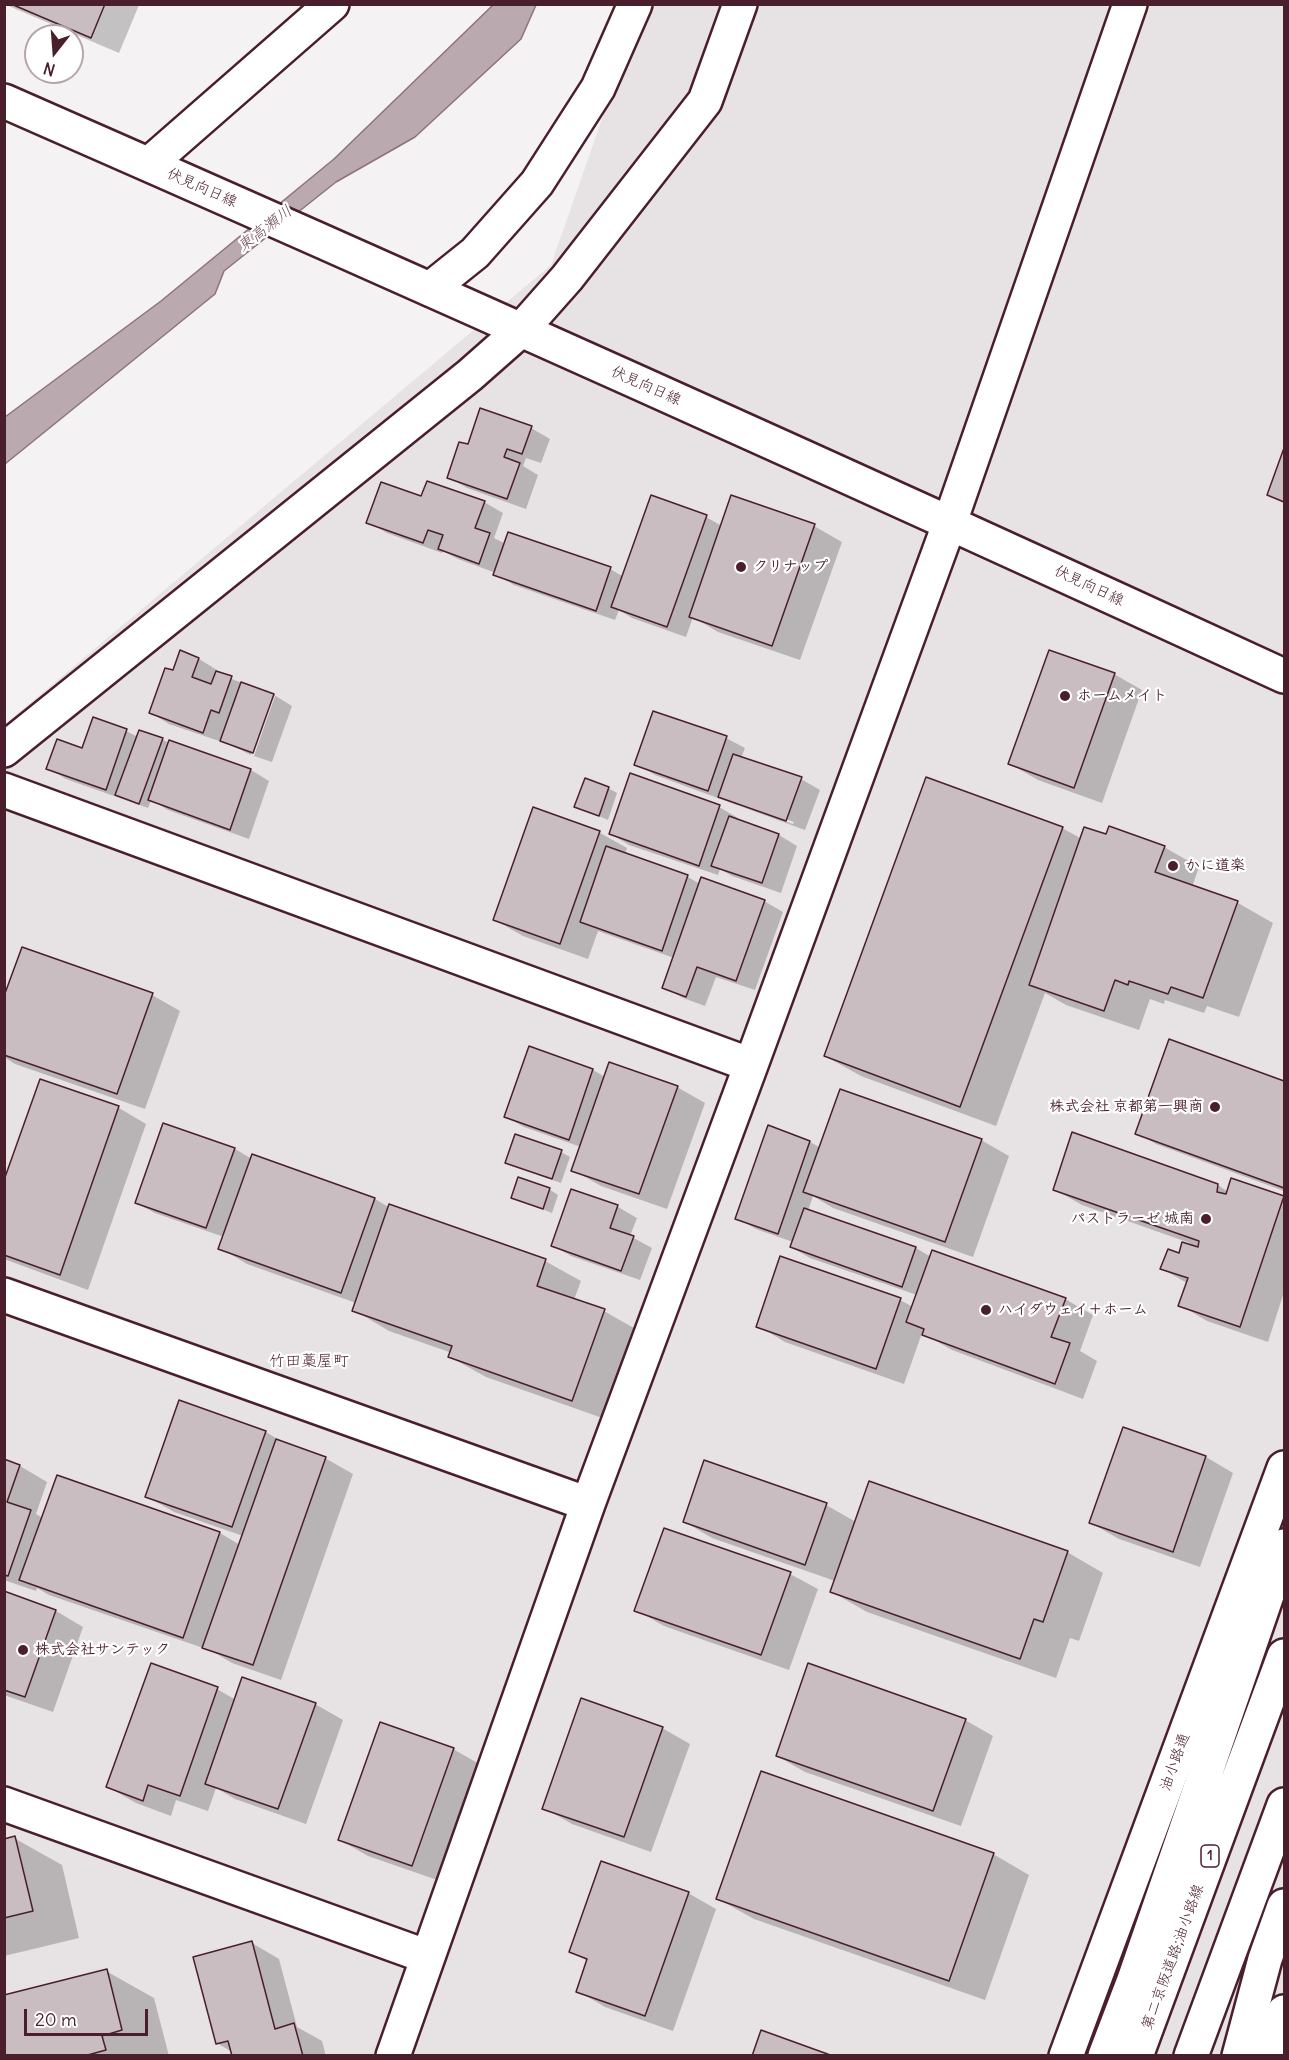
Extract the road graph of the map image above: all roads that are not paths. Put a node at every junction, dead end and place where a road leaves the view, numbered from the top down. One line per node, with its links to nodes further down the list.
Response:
1 (332, 4): 6 (main road)
2 (635, 4): 7 (main road)
3 (740, 4): 8 (main road)
4 (1130, 4): 9 (main road)
5 (4, 101): 6 (main road, 伏見向日線)
6 (149, 164): 7 (main road, 伏見向日線)
7 (430, 289): 8 (main road, 伏見向日線)
8 (521, 330): 9 (main road, 伏見向日線); 11 (main road)
9 (950, 522): 10 (main road, 伏見向日線); 13 (main road)
10 (1284, 676)
11 (4, 750)
12 (4, 790): 13 (main road)
13 (752, 1065): 16 (main road)
14 (4, 1295): 16 (main road)
15 (1284, 1468): 25 (main road, 油小路通)
16 (588, 1504): 22 (main road)
17 (1284, 1546): 26 (main road)
18 (1284, 1656): 27 (main road, 第二京阪道路;油小路線 / 1)
19 (4, 1804): 22 (main road)
20 (1284, 1805): 28 (main road)
21 (1284, 1906): 29 (main road)
22 (428, 1957): 24 (main road)
23 (1284, 2012): 30 (main road)
24 (393, 2055)
25 (1066, 2055)
26 (1105, 2055)
27 (1136, 2055)
28 (1191, 2055)
29 (1239, 2055)
30 (1269, 2055)

